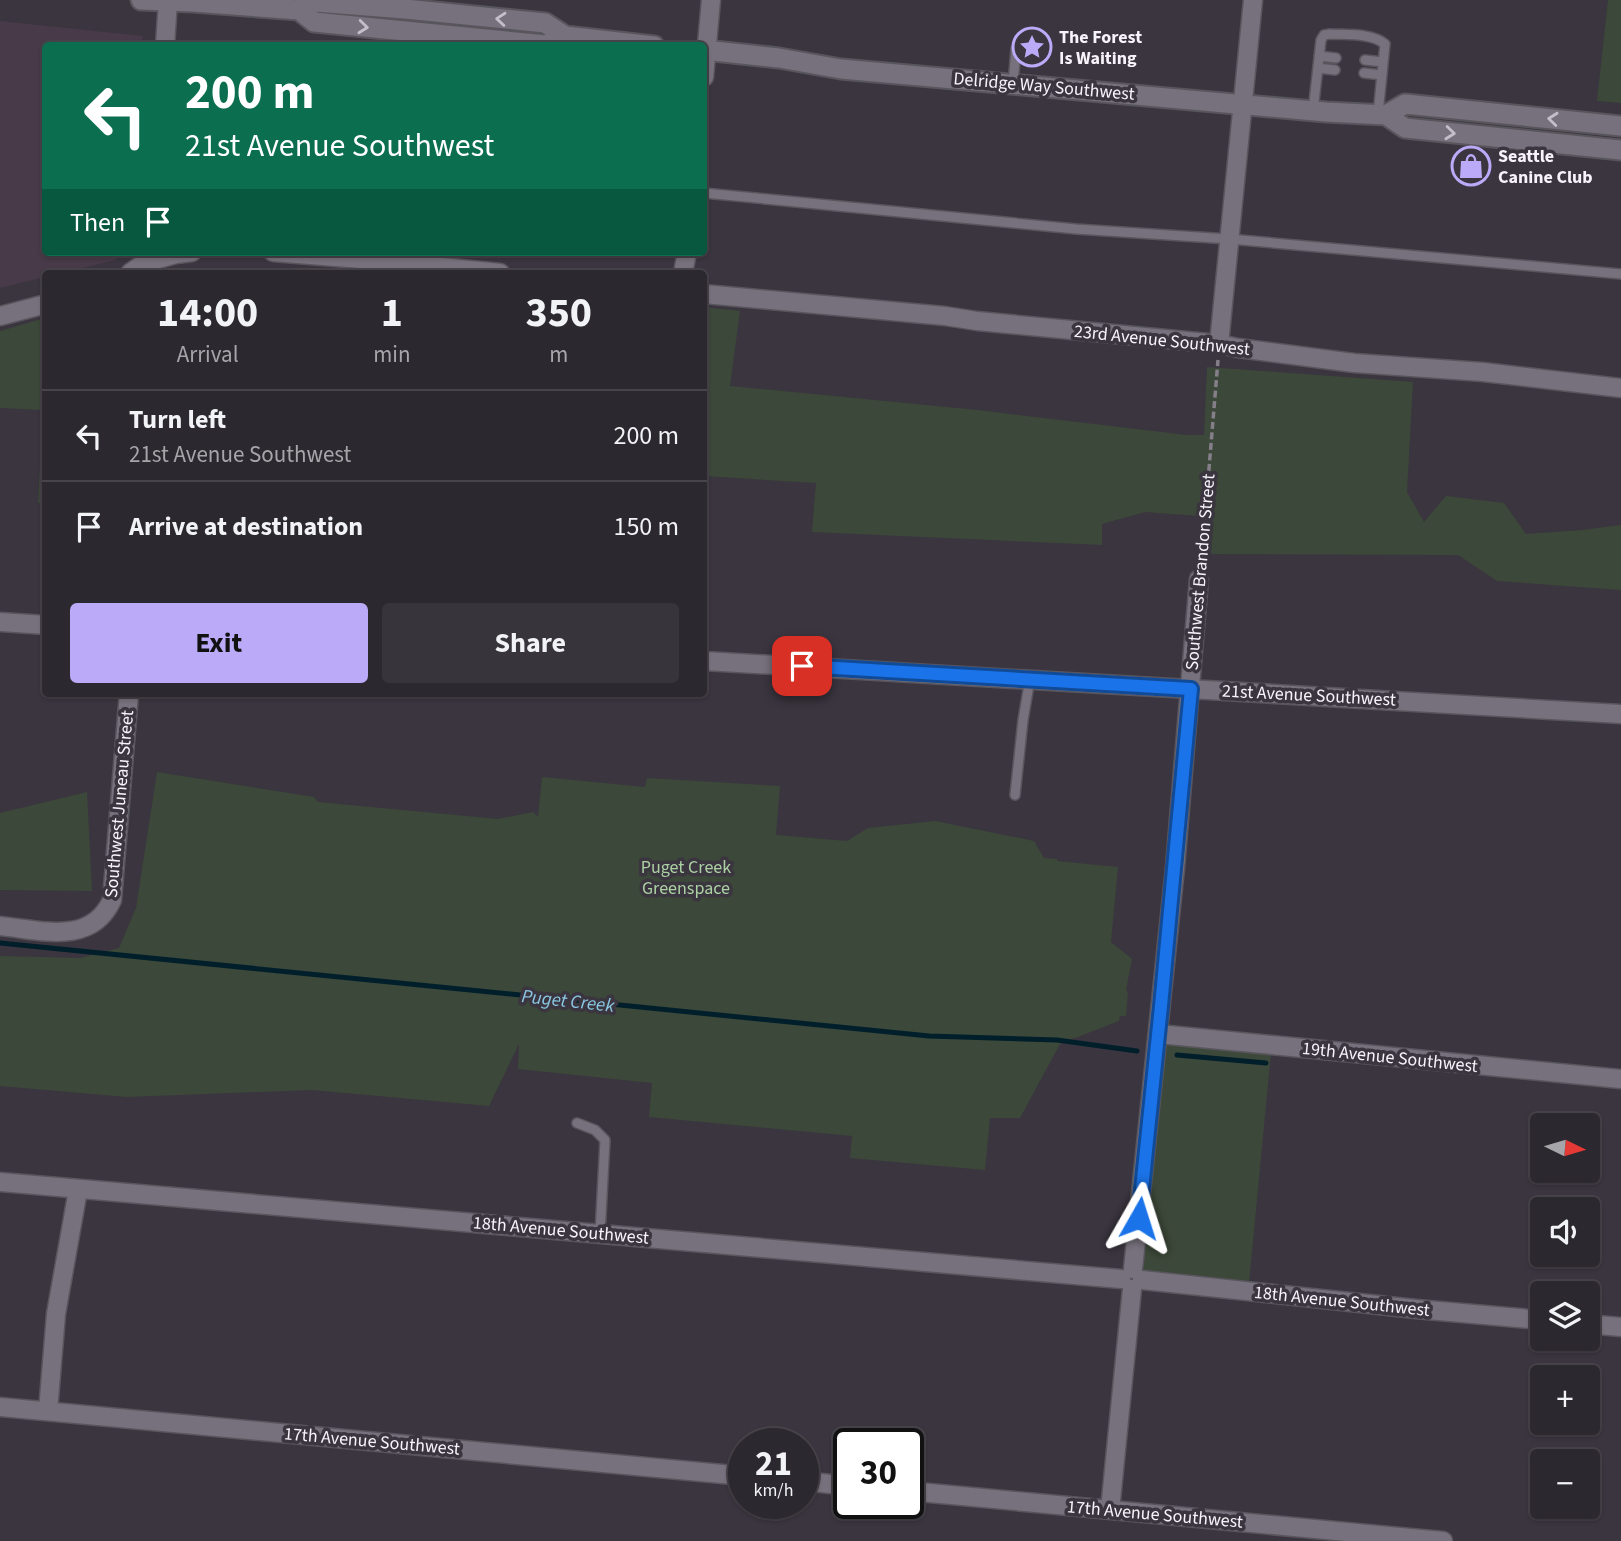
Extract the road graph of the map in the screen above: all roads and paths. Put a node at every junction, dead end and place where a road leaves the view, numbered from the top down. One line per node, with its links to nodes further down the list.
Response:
1 (142, 0): 2 (main road)
2 (168, 0): 6 (main road); 8 (street)
3 (711, 0): 12 (street)
4 (1253, 0): 24 (street)
5 (406, 5): 6 (main road); 7 (main road, one-way to 5)
6 (299, 10): 9 (main road, one-way to 9)
7 (565, 36): 10 (main road, one-way to 7); 11 (main road)
8 (165, 42)
9 (512, 42)
10 (552, 42)
11 (618, 42)
12 (706, 42)
13 (1016, 49): 23 (lane)
14 (707, 50): 23 (main road, Delridge Way Southwest)
15 (1319, 56): 16 (lane); 18 (lane); 19 (lane)
16 (1336, 58)
17 (1366, 60): 18 (lane)
18 (1383, 62): 22 (lane)
19 (1318, 68): 20 (lane); 25 (lane)
20 (1335, 70)
21 (1364, 73): 22 (lane)
22 (1381, 75): 26 (lane)
23 (1013, 84): 24 (main road, Delridge Way Southwest)
24 (1242, 104): 25 (main road, Delridge Way Southwest); 30 (street)
25 (1313, 111): 26 (main road, Delridge Way Southwest)
26 (1382, 115): 27 (main road, Delridge Way Southwest, one-way to 26); 28 (main road, Delridge Way Southwest, one-way to 28)
27 (1621, 126)
28 (1621, 150)
29 (707, 193): 30 (lane)
30 (1229, 239): 35 (lane); 39 (street)
31 (168, 256): 33 (street)
32 (323, 256): 34 (street)
33 (140, 263)
34 (471, 270)
35 (1621, 274)
36 (707, 294): 39 (street, 23rd Avenue Southwest)
37 (42, 305): 38 (street)
38 (0, 316)
39 (1219, 344): 40 (street, 23rd Avenue Southwest); 41 (path, Southwest Brandon Street)
40 (1621, 388)
41 (1199, 579): 46 (street, Southwest Brandon Street)
42 (0, 622): 43 (street)
43 (42, 625)
44 (707, 661): 45 (street, 21st Avenue Southwest)
45 (1030, 678): 46 (street, 21st Avenue Southwest); 49 (lane)
46 (1191, 689): 48 (street, 21st Avenue Southwest); 51 (street, Southwest Brandon Street)
47 (129, 697): 50 (street, Southwest Juneau Street)
48 (1621, 714)
49 (1016, 795)
50 (0, 926)
51 (1158, 1034): 52 (street, 19th Avenue Southwest); 57 (street, Southwest Brandon Street)
52 (1621, 1079)
53 (577, 1123): 56 (lane)
54 (0, 1182): 55 (street, 18th Avenue Southwest)
55 (78, 1190): 56 (street, 18th Avenue Southwest); 62 (street)
56 (600, 1234): 57 (street, 18th Avenue Southwest)
57 (1132, 1279): 58 (street, 18th Avenue Southwest); 65 (street, Southwest Brandon Street)
58 (1530, 1319)
59 (1600, 1325): 60 (street)
60 (1621, 1327)
61 (0, 1407): 62 (street, 17th Avenue Southwest)
62 (48, 1411): 63 (street, 17th Avenue Southwest)
63 (728, 1475)
64 (924, 1493): 65 (street, 17th Avenue Southwest)
65 (1110, 1510): 66 (street, 17th Avenue Southwest)
66 (1443, 1541)

